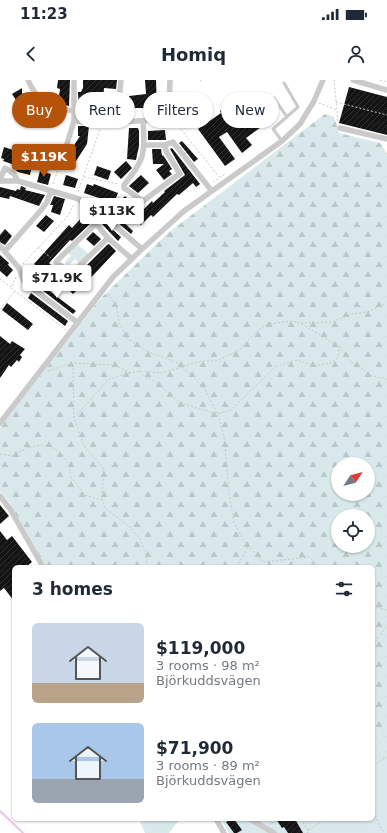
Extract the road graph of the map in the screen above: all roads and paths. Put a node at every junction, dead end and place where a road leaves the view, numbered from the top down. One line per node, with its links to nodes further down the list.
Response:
1 (28, 80): 20 (street)
2 (74, 80): 20 (street)
3 (121, 80): 14 (street)
4 (170, 80): 15 (street)
5 (200, 80): 10 (path)
6 (322, 80): 16 (street)
7 (334, 80): 17 (path)
8 (353, 80): 13 (street)
9 (380, 80): 11 (path)
10 (202, 82)
11 (387, 82)
12 (284, 83): 22 (lane)
13 (387, 90)
14 (120, 92)
15 (170, 92)
16 (314, 101): 19 (path); 31 (street)
17 (336, 102): 19 (path); 21 (path)
18 (279, 105): 22 (lane)
19 (336, 110): 29 (path)
20 (73, 112): 23 (street)
21 (387, 115)
22 (287, 117): 31 (lane)
23 (74, 121): 34 (street)
24 (135, 121): 25 (street)
25 (143, 121)
26 (100, 128): 35 (path)
27 (143, 128): 32 (street)
28 (180, 128): 36 (path)
29 (340, 128): 30 (street)
30 (387, 139)
31 (282, 140): 40 (street)
32 (144, 145): 33 (street); 39 (street)
33 (165, 145): 39 (street); 40 (street)
34 (66, 146): 41 (path)
35 (83, 177): 39 (path); 42 (path)
36 (219, 178)
37 (0, 180): 38 (street); 38 (street)
38 (18, 181): 41 (street)
39 (124, 187): 43 (path)
40 (211, 190): 48 (street)
41 (50, 191): 42 (street); 49 (street)
42 (76, 197): 44 (street); 47 (path)
43 (104, 216): 44 (street); 48 (street)
44 (96, 224): 45 (street); 51 (street)
45 (108, 238): 50 (street); 53 (street)
46 (0, 246): 49 (street)
47 (38, 247): 51 (path); 52 (path)
48 (142, 249): 50 (street)
49 (5, 251): 52 (street)
50 (132, 259): 57 (street)
51 (56, 262): 53 (street)
52 (19, 268): 56 (path); 61 (street)
53 (71, 274): 55 (street)
54 (0, 279): 56 (path)
55 (66, 280)
56 (11, 288): 58 (path)
57 (104, 289): 61 (street); 66 (path)
58 (15, 291): 60 (path); 63 (path)
59 (385, 304): 62 (path)
60 (0, 309)
61 (78, 323): 68 (street)
62 (300, 323): 64 (path); 66 (path)
63 (66, 330)
64 (340, 347): 70 (path); 71 (path)
65 (73, 363): 68 (path); 69 (path); 72 (path)
66 (182, 366): 67 (path); 71 (path)
67 (139, 371): 69 (path); 71 (path)
68 (39, 373): 73 (street)
69 (131, 373): 72 (path)
70 (387, 379)
71 (217, 414): 77 (path)
72 (74, 418): 76 (path)
73 (0, 423)
74 (0, 454): 76 (path)
75 (0, 496): 78 (street)
76 (102, 500): 79 (path)
77 (248, 546): 80 (path); 81 (path)
78 (42, 565)
79 (146, 565)
80 (238, 565)
81 (319, 565)
82 (375, 607): 83 (path)
83 (387, 610)
84 (387, 626): 85 (path)
85 (375, 642)
86 (387, 757): 87 (path)
87 (375, 765)
88 (375, 816): 97 (path)
89 (217, 821): 94 (street)
90 (253, 821): 95 (street)
91 (302, 821): 93 (path)
92 (323, 821): 93 (path)
93 (308, 830): 96 (path)
94 (224, 833)
95 (274, 833)
96 (307, 833)
97 (384, 833)

